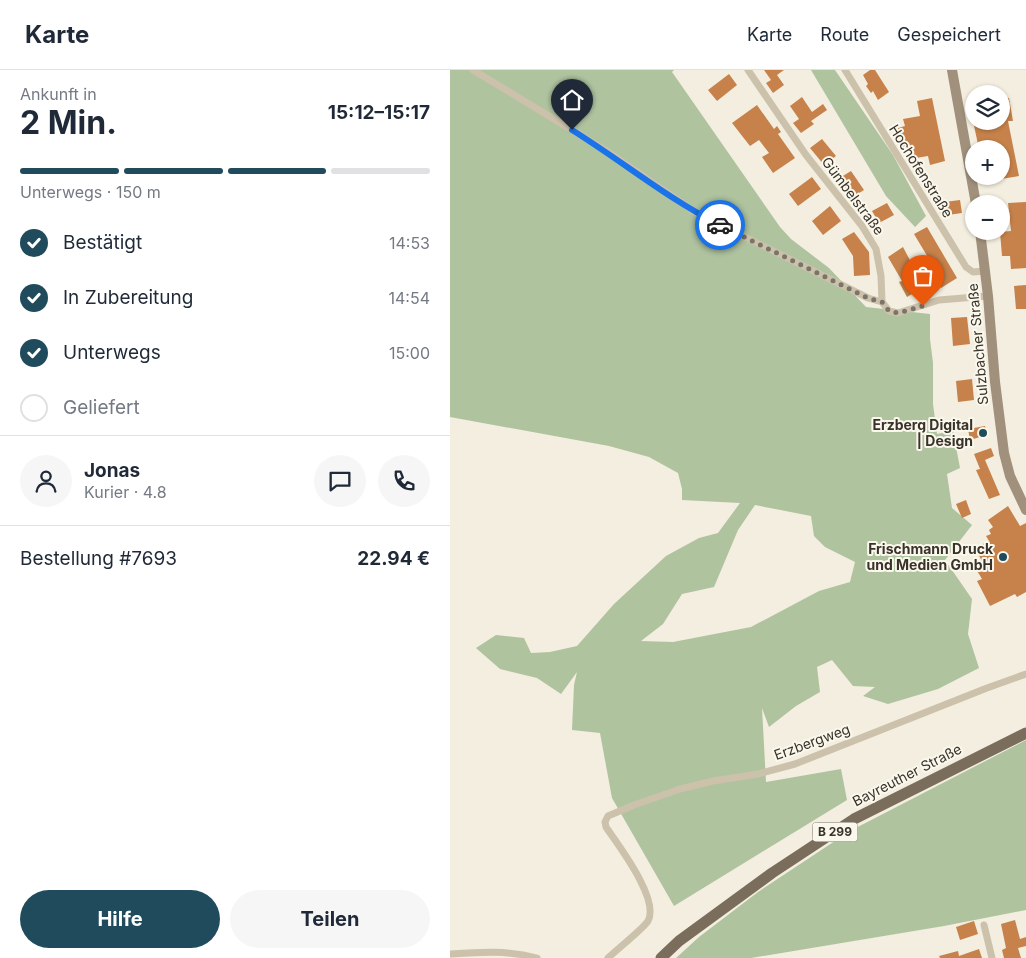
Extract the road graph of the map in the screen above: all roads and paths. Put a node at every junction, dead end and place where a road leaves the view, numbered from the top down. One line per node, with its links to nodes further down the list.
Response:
1 (473, 70): 9 (street)
2 (748, 70): 9 (street, Gümbelstraße)
3 (845, 70): 7 (street, Hochofenstraße)
4 (952, 70): 5 (main road)
5 (974, 195)
6 (981, 240): 7 (main road, Sulzbacher Straße)
7 (985, 271): 8 (main road, Sulzbacher Straße)
8 (988, 296): 9 (street); 10 (main road, Sulzbacher Straße)
9 (882, 302)
10 (1026, 510)
11 (1026, 674): 16 (street, Erzbergweg)
12 (1026, 733): 17 (main road, Bayreuther Straße / B 299)
13 (984, 925): 18 (street)
14 (450, 954): 15 (street)
15 (537, 958)
16 (608, 958)
17 (661, 958)
18 (992, 958)

